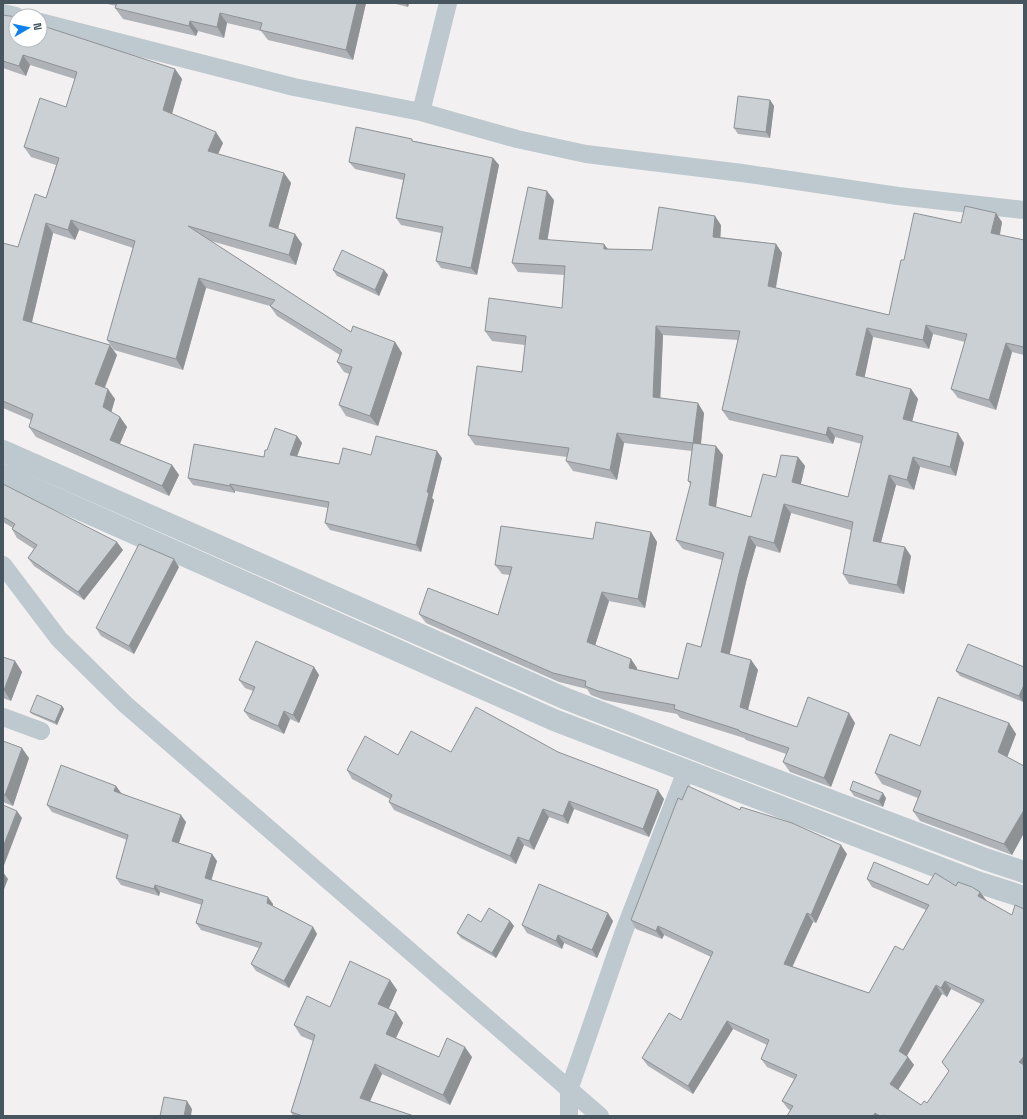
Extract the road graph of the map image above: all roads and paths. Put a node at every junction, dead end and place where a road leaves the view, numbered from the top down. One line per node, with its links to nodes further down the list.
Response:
1 (448, 3): 3 (street)
2 (48, 24): 3 (street)
3 (421, 112): 4 (street)
4 (1024, 210)
5 (3, 451): 11 (street)
6 (3, 475): 10 (street)
7 (3, 565): 13 (street)
8 (3, 717): 9 (street)
9 (41, 731)
10 (686, 771): 12 (street); 13 (street)
11 (1024, 872)
12 (1024, 897)
13 (569, 1090): 14 (street); 15 (street)
14 (569, 1116)
15 (600, 1116)

